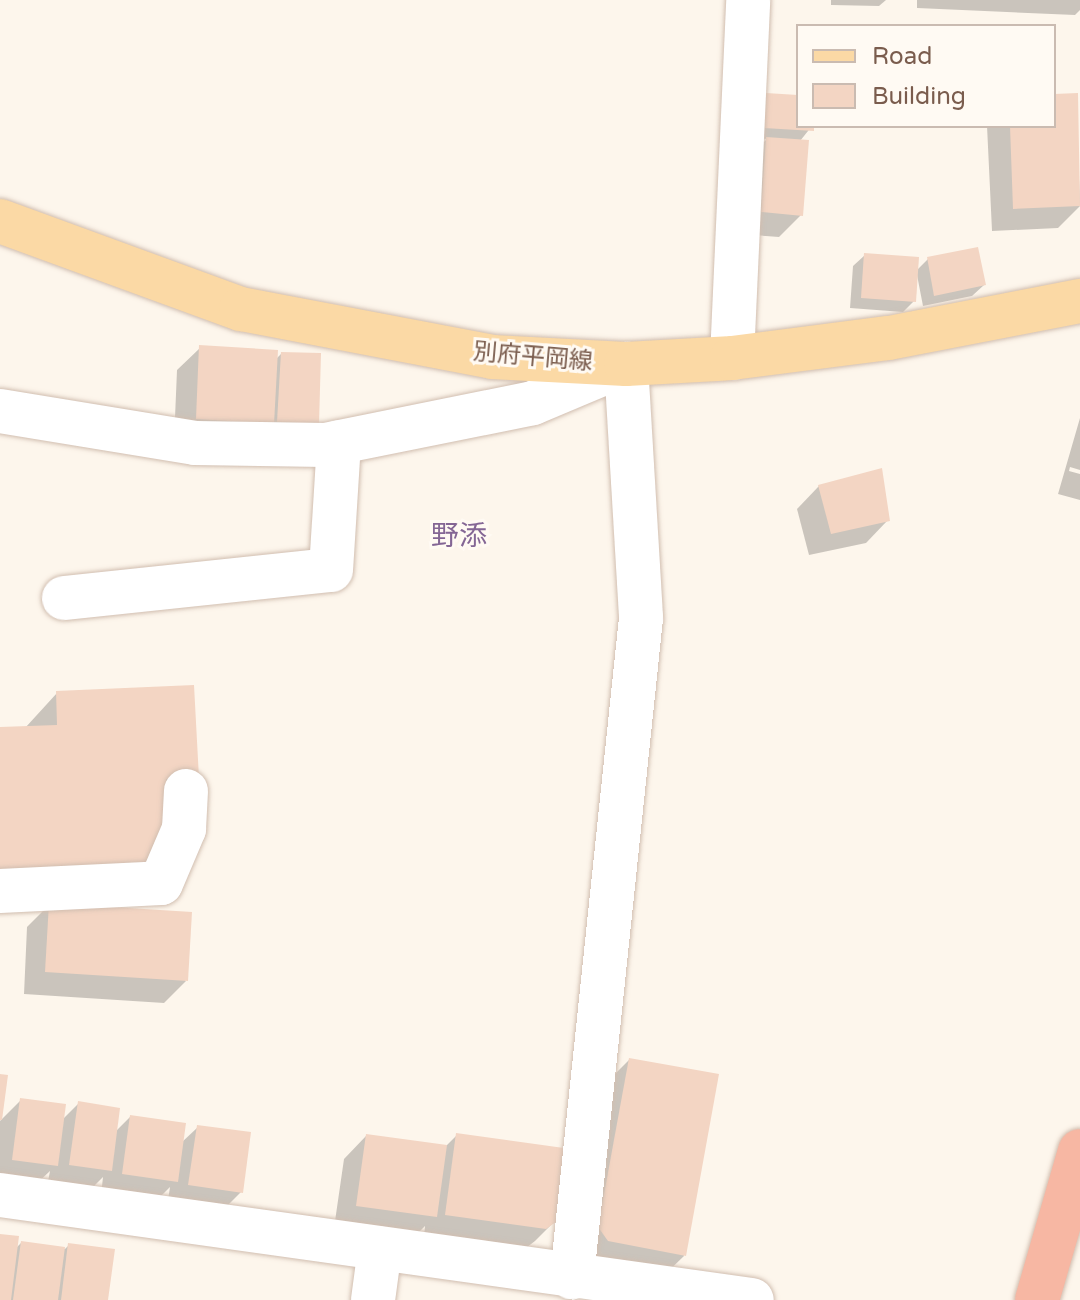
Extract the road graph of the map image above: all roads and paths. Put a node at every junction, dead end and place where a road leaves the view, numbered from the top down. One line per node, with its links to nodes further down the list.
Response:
1 (748, 0): 4 (street)
2 (0, 221): 5 (main road, 別府平岡線)
3 (1080, 301): 4 (main road, 別府平岡線)
4 (732, 358): 5 (main road, 別府平岡線)
5 (626, 364): 7 (street); 14 (street)
6 (0, 411): 7 (street)
7 (339, 442): 8 (street)
8 (64, 598)
9 (186, 791): 10 (street)
10 (0, 891)
11 (1080, 1151): 17 (highway)
12 (0, 1195): 13 (street)
13 (380, 1248): 14 (street); 15 (street)
14 (572, 1277): 16 (street)
15 (373, 1300)
16 (752, 1300)
17 (1037, 1300)

